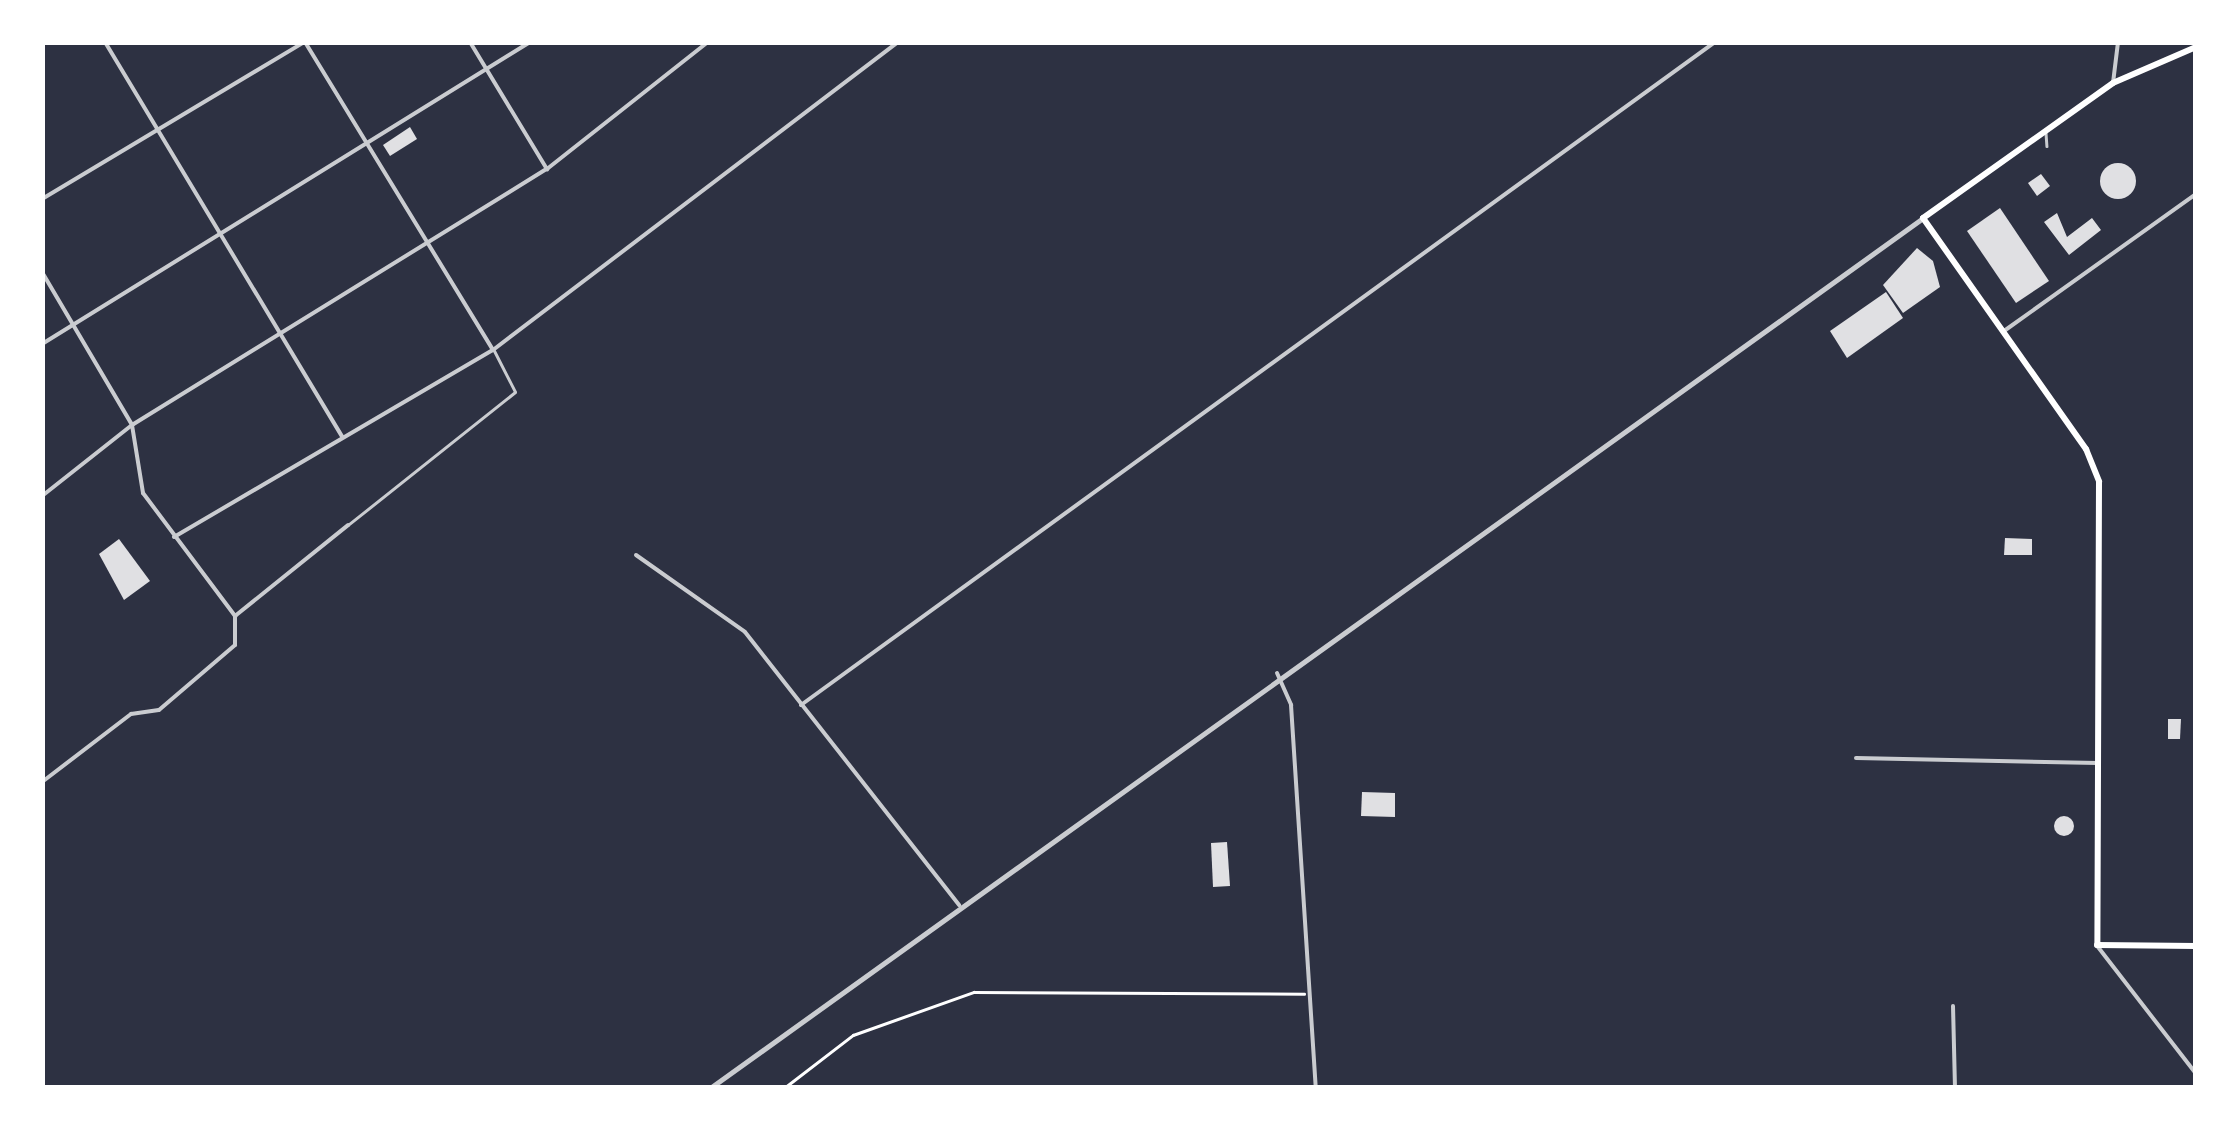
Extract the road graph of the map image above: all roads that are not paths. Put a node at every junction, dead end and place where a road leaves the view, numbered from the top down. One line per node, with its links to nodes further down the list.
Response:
1 (106, 42): 12 (street)
2 (305, 42): 12 (street); 14 (street)
3 (470, 42): 10 (street)
4 (530, 42): 10 (street)
5 (708, 42): 16 (street)
6 (898, 42): 27 (street)
7 (1714, 42): 36 (street)
8 (2118, 42): 11 (street)
9 (2196, 47): 11 (main road)
10 (487, 70): 14 (street); 16 (street)
11 (2113, 83): 13 (main road)
12 (158, 131): 18 (street); 20 (street)
13 (2046, 133): 15 (lane); 19 (main road)
14 (368, 144): 20 (street); 21 (street)
15 (2048, 146)
16 (547, 169): 21 (street)
17 (2196, 194): 24 (street)
18 (42, 198)
19 (1923, 218): 24 (main road); 35 (street)
20 (219, 233): 23 (street); 25 (street)
21 (432, 242): 25 (street); 27 (street)
22 (42, 272): 23 (street)
23 (75, 323): 26 (street); 28 (street)
24 (2004, 331): 38 (main road)
25 (283, 334): 28 (street); 29 (street)
26 (42, 344)
27 (493, 350): 29 (street); 31 (lane)
28 (132, 425): 30 (street); 32 (street)
29 (342, 436): 32 (street)
30 (42, 496)
31 (348, 525): 34 (street)
32 (174, 537): 34 (street)
33 (636, 555): 36 (street)
34 (234, 616): 39 (street)
35 (1277, 673): 40 (street); 46 (street)
36 (802, 706): 40 (street)
37 (1856, 758): 38 (street)
38 (2098, 763): 41 (main road)
39 (42, 782)
40 (958, 905): 45 (street)
41 (2096, 945): 42 (main road); 44 (street)
42 (2196, 946)
43 (1953, 1006): 47 (street)
44 (2196, 1074)
45 (710, 1088)
46 (1316, 1088)
47 (1956, 1088)

